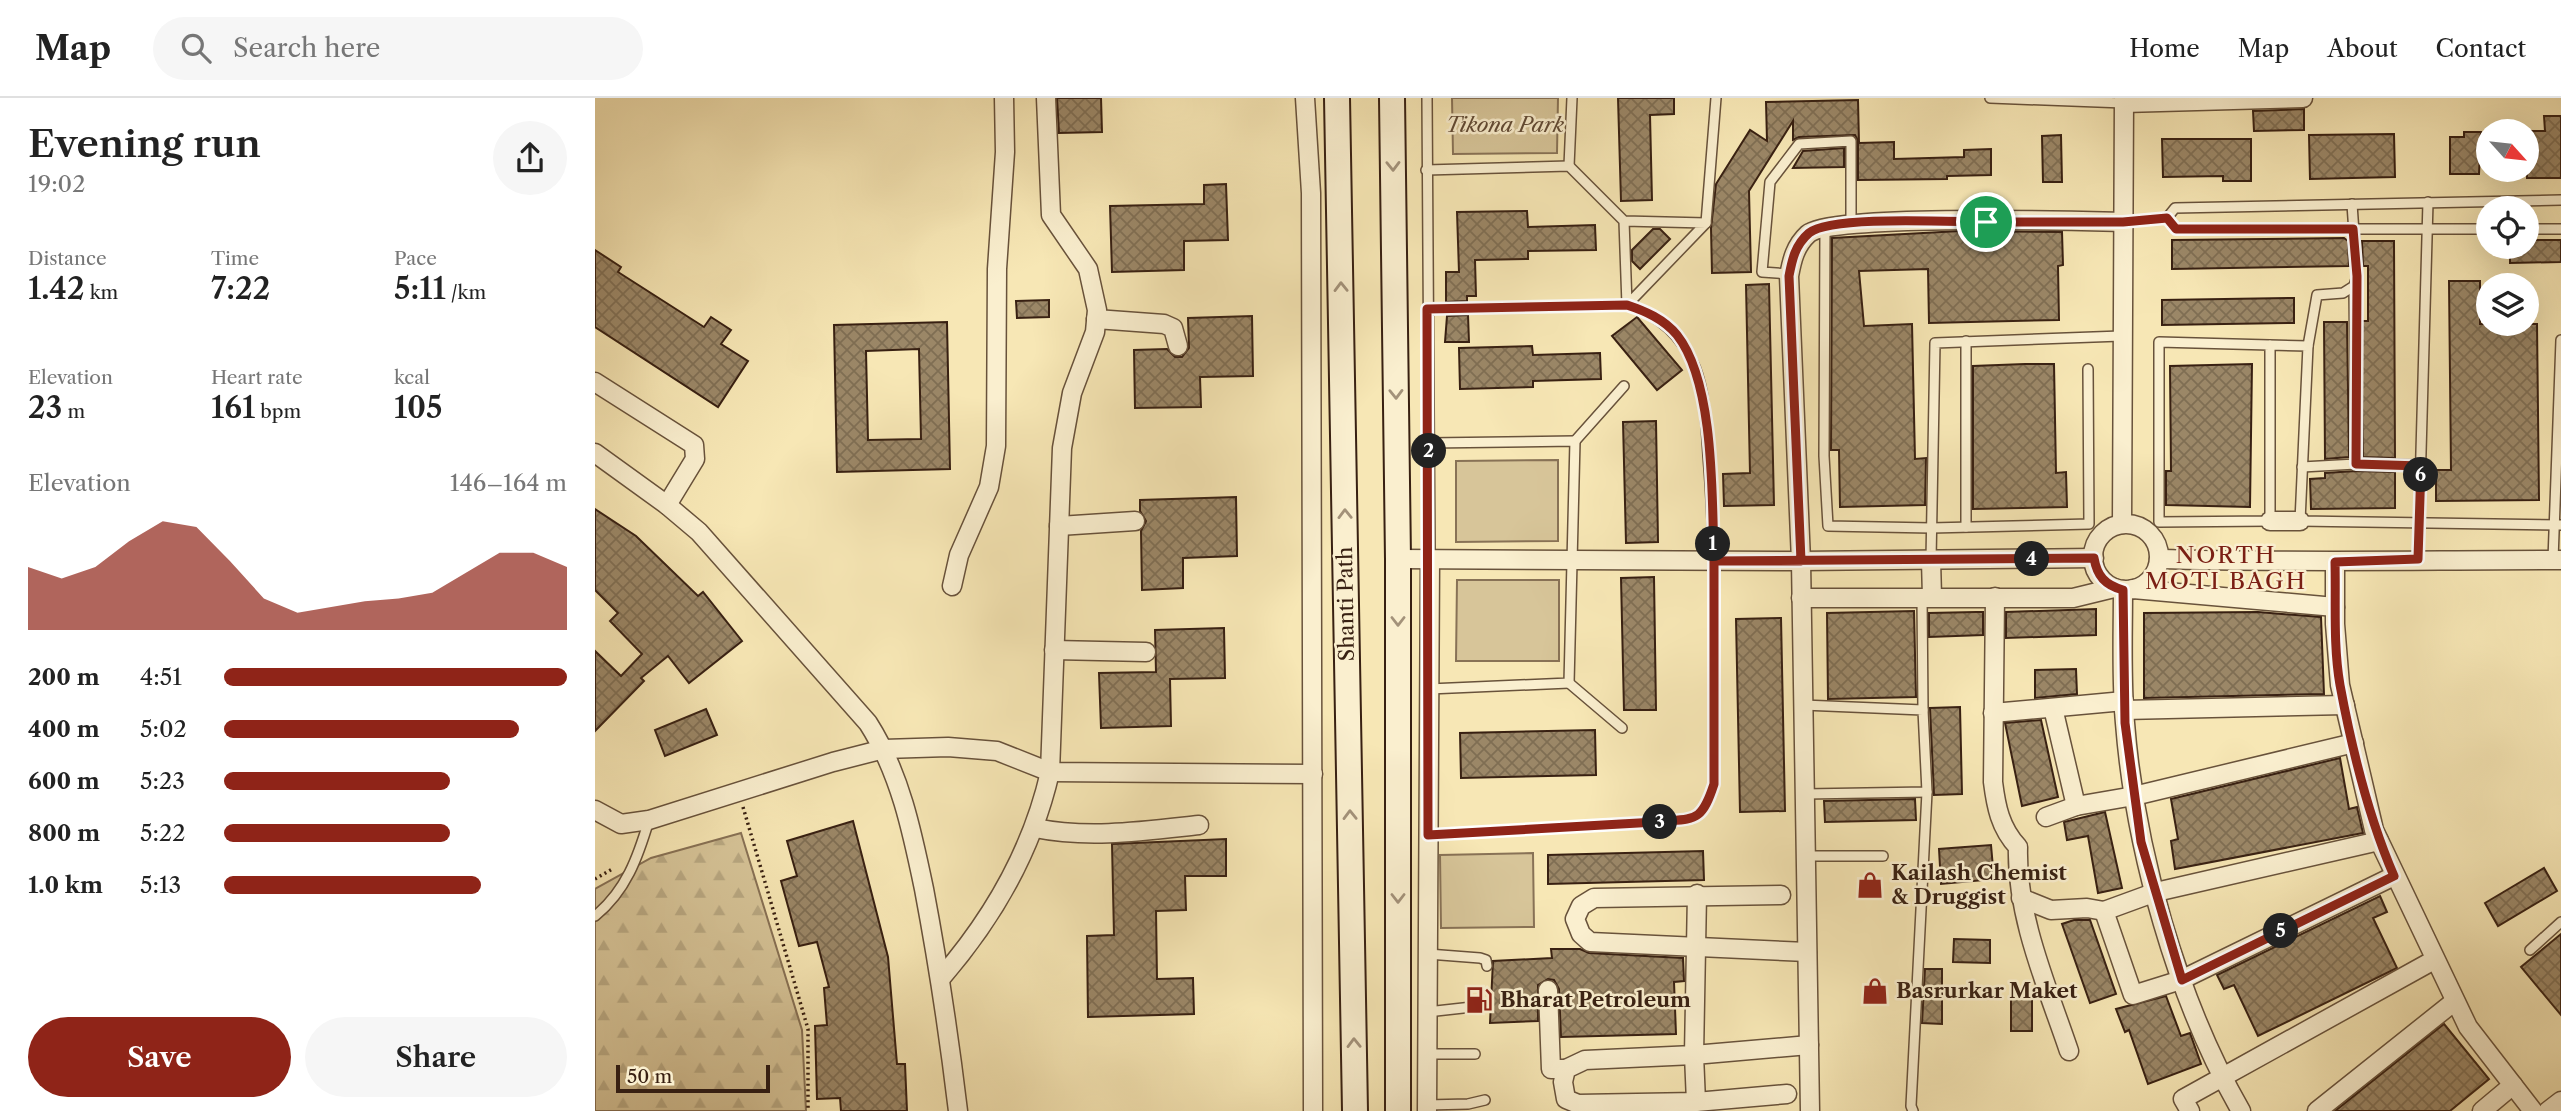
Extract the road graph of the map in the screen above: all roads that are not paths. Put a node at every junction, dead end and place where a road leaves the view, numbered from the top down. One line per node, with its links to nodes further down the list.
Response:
1 (1004, 98): 69 (street)
2 (1046, 98): 32 (street)
3 (1305, 98): 89 (street)
4 (1337, 98): 138 (main road, Shanti Path, one-way to 4)
5 (1392, 98): 59 (main road, one-way to 59)
6 (1427, 98): 13 (lane)
7 (1572, 98): 12 (lane)
8 (1717, 98): 20 (lane)
9 (1990, 98): 11 (lane)
10 (2303, 98): 11 (street)
11 (2124, 101): 19 (street)
12 (1569, 166): 13 (lane); 18 (lane)
13 (1426, 170): 31 (lane)
14 (2561, 200): 15 (lane)
15 (2428, 202): 16 (lane); 23 (lane)
16 (2351, 204): 17 (lane); 24 (lane)
17 (2167, 218): 19 (lane); 24 (lane)
18 (1624, 221): 20 (lane); 30 (lane)
19 (2123, 222): 21 (street); 33 (street)
20 (1706, 223): 30 (lane)
21 (1851, 224): 22 (street); 28 (lane)
22 (1825, 227): 28 (street); 57 (lane)
23 (2427, 228): 24 (lane); 25 (lane); 46 (lane)
24 (2353, 229): 29 (lane)
25 (2476, 229)
26 (2539, 229): 27 (lane)
27 (2561, 229)
28 (1790, 274): 67 (street)
29 (2354, 286): 38 (lane); 45 (lane)
30 (1627, 305): 31 (lane); 66 (lane)
31 (1427, 309): 43 (lane)
32 (1096, 319): 37 (street); 55 (street)
33 (2121, 336): 35 (lane); 53 (street)
34 (2561, 340): 54 (lane)
35 (1966, 341): 56 (lane); 57 (lane)
36 (2270, 345): 38 (lane); 50 (lane); 50 (lane)
37 (1178, 346)
38 (2308, 346): 47 (lane)
39 (2088, 369): 56 (lane)
40 (595, 382): 48 (street)
41 (1624, 386): 42 (lane)
42 (1575, 441): 43 (lane); 61 (lane)
43 (1429, 443): 60 (lane)
44 (595, 453): 48 (street)
45 (2356, 464): 46 (lane); 47 (lane)
46 (2421, 466): 52 (lane)
47 (2302, 467): 51 (lane)
48 (667, 505): 87 (street)
49 (1135, 521): 55 (street)
50 (2270, 521): 51 (street)
51 (2300, 521): 52 (lane)
52 (2419, 522): 54 (lane); 63 (lane)
53 (2122, 524): 58 (street); 62 (street)
54 (2558, 525): 65 (lane)
55 (1059, 526): 75 (street)
56 (1965, 527): 57 (lane)
57 (1931, 528): 64 (lane)
58 (2094, 558): 64 (street); 70 (street)
59 (1398, 559): 60 (street); 139 (main road, one-way to 139)
60 (1430, 559): 61 (street); 78 (street)
61 (1572, 559): 66 (street); 77 (lane)
62 (2159, 559): 68 (street); 70 (street)
63 (2418, 559): 65 (street); 68 (street)
64 (1931, 560): 67 (street); 71 (street)
65 (2557, 560)
66 (1714, 561): 67 (street); 99 (lane)
67 (1801, 561): 73 (street)
68 (2335, 562): 74 (street)
69 (952, 586)
70 (2123, 589): 72 (street); 74 (street); 80 (street)
71 (1927, 597): 72 (street); 73 (street); 83 (lane)
72 (1995, 597): 84 (street)
73 (1801, 598): 79 (street)
74 (2335, 607): 81 (street)
75 (1054, 650): 76 (street); 88 (street)
76 (1146, 652)
77 (1569, 682): 78 (lane); 85 (lane)
78 (1429, 689): 99 (street)
79 (1803, 705): 83 (lane); 91 (street)
80 (2124, 705): 81 (street); 82 (street); 92 (street)
81 (2345, 705): 86 (street)
82 (2053, 708): 84 (street); 93 (street)
83 (1923, 710): 90 (lane)
84 (1993, 713): 107 (street)
85 (1622, 728)
86 (2354, 743): 92 (street); 100 (street)
87 (884, 749): 88 (street); 96 (street); 117 (street)
88 (1049, 772): 89 (street); 98 (street)
89 (1313, 774): 137 (street)
90 (1927, 792): 91 (lane); 141 (lane)
91 (1805, 794): 101 (street)
92 (2134, 796): 93 (street); 104 (street)
93 (2076, 806): 95 (street)
94 (595, 810): 96 (street)
95 (2046, 817)
96 (649, 820): 109 (lane)
97 (1199, 825): 98 (street)
98 (1035, 828): 117 (street)
99 (1428, 835): 114 (street)
100 (2379, 841): 103 (street); 104 (street)
101 (1806, 856): 102 (lane); 113 (street)
102 (1883, 856)
103 (2394, 876): 115 (street); 118 (street)
104 (2156, 892): 108 (street); 118 (street)
105 (1697, 894): 106 (street); 111 (street); 111 (street)
106 (1780, 895)
107 (2021, 898): 108 (street); 124 (street)
108 (2104, 911): 118 (street)
109 (595, 916)
110 (2561, 922): 112 (lane)
111 (1696, 946): 113 (street); 127 (street)
112 (2530, 950)
113 (1807, 952): 123 (street)
114 (1428, 954): 116 (lane); 122 (street)
115 (2434, 960): 120 (street); 129 (street)
116 (1487, 966)
117 (941, 978): 136 (street)
118 (2182, 980): 129 (street)
119 (1548, 990): 128 (street)
120 (2455, 1001): 130 (street); 144 (street)
121 (1481, 1006): 122 (lane)
122 (1427, 1012): 125 (street)
123 (1809, 1045): 127 (street); 140 (street)
124 (2069, 1051)
125 (1427, 1054): 126 (lane); 135 (street)
126 (1475, 1054)
127 (1695, 1055): 128 (street); 134 (street)
128 (1566, 1069): 134 (street)
129 (2224, 1076): 142 (street); 143 (street)
130 (2513, 1085): 145 (street); 146 (street)
131 (1787, 1094): 134 (street)
132 (1485, 1100): 135 (lane)
133 (2561, 1101): 147 (street)
134 (1696, 1102)
135 (1427, 1108)
136 (958, 1111)
137 (1313, 1111)
138 (1355, 1111)
139 (1398, 1111)
140 (1810, 1111)
141 (1913, 1111)
142 (2190, 1111)
143 (2241, 1111)
144 (2317, 1111)
145 (2482, 1111)
146 (2533, 1111)
147 (2548, 1111)

